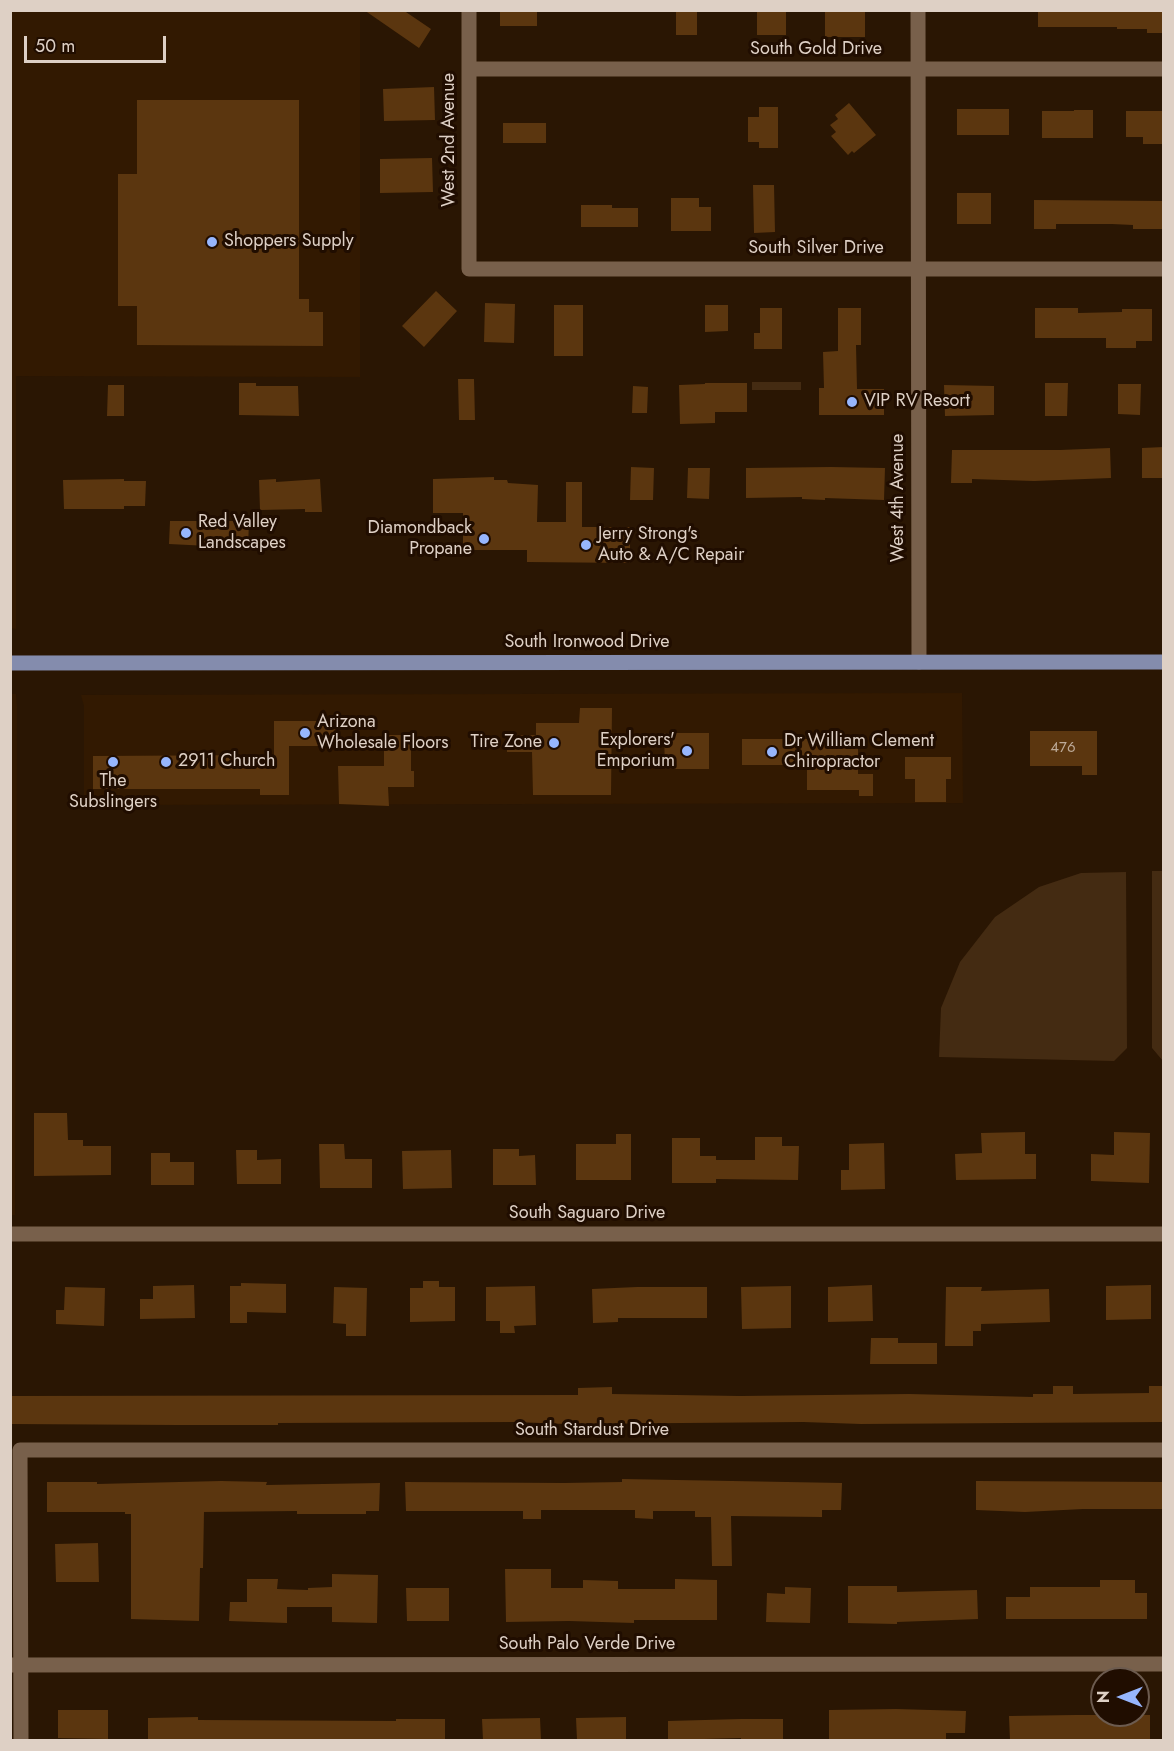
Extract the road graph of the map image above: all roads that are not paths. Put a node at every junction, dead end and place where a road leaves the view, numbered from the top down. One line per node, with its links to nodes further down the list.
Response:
1 (469, 10): 3 (street, West 2nd Avenue)
2 (918, 10): 4 (street, West 4th Avenue)
3 (469, 69): 4 (street, South Gold Drive); 6 (street, West 2nd Avenue)
4 (918, 69): 5 (street, South Gold Drive); 7 (street, West 4th Avenue)
5 (1164, 69)
6 (469, 269): 7 (street, South Silver Drive)
7 (917, 269): 8 (street, South Silver Drive); 9 (street, West 4th Avenue)
8 (1164, 269)
9 (919, 662): 10 (main road, South Ironwood Drive); 11 (main road, South Ironwood Drive)
10 (1164, 662)
11 (10, 663)
12 (10, 1234): 13 (street, South Saguaro Drive)
13 (1164, 1234)
14 (1164, 1450): 15 (street, South Stardust Drive)
15 (16, 1664): 16 (street, South Palo Verde Drive); 17 (street)
16 (1164, 1664)
17 (21, 1740)

